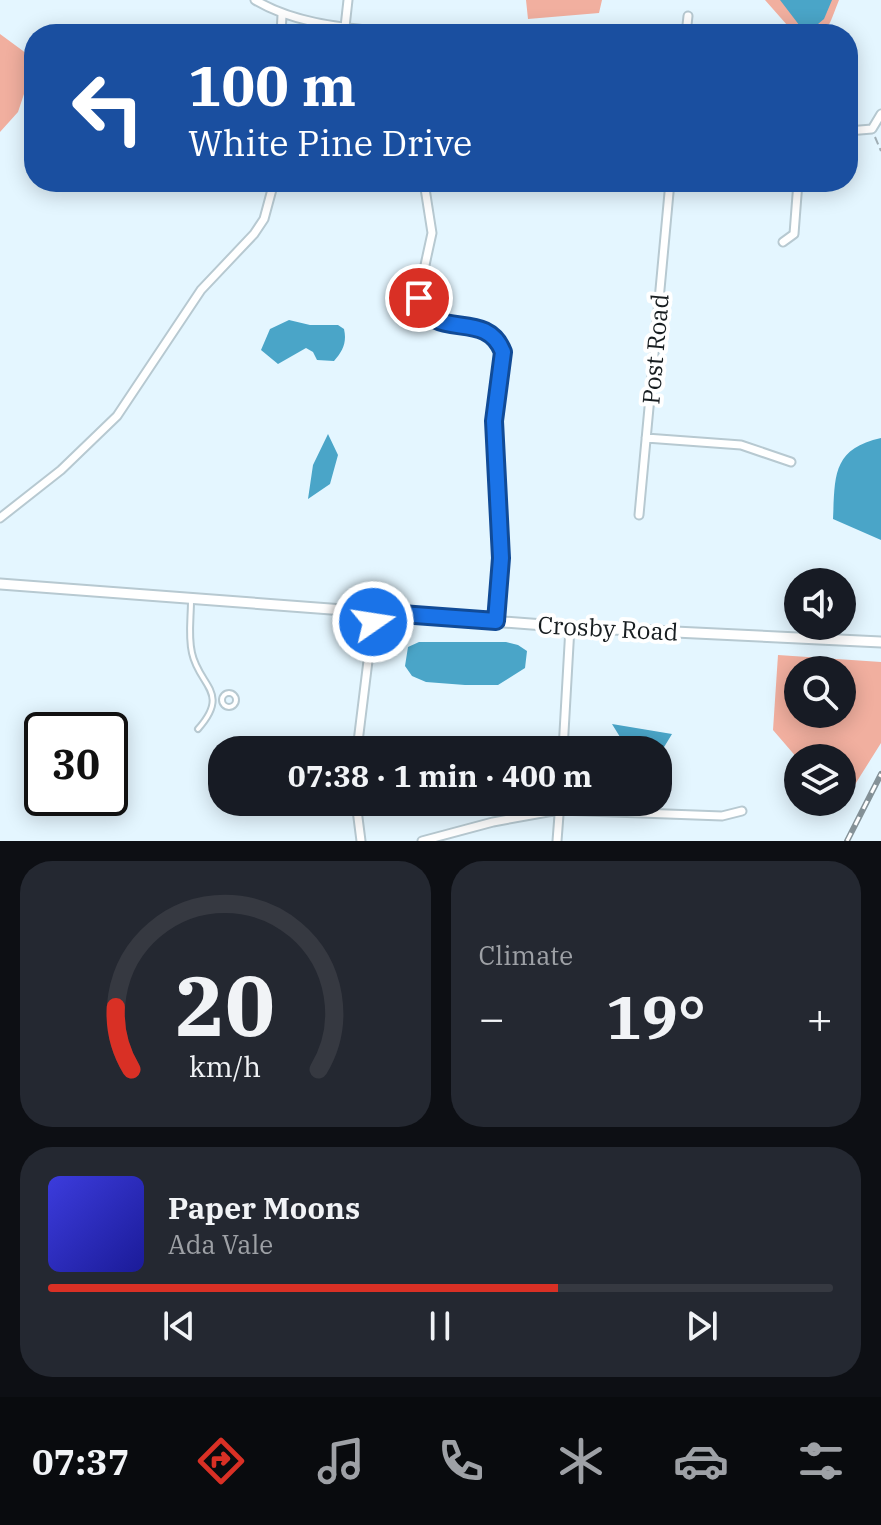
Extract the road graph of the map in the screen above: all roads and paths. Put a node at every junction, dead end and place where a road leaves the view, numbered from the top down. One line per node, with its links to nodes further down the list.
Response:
1 (255, 0): 3 (street)
2 (348, 0): 7 (street)
3 (282, 15): 5 (street); 6 (street)
4 (688, 16): 8 (street)
5 (282, 24)
6 (329, 24)
7 (345, 24)
8 (687, 24)
9 (881, 114): 10 (street)
10 (872, 129): 11 (street); 12 (path)
11 (858, 130)
12 (881, 151)
13 (271, 192): 21 (street)
14 (426, 192): 25 (street)
15 (669, 192): 18 (street, Post Road)
16 (797, 192): 17 (street)
17 (783, 242)
18 (646, 438): 19 (street); 20 (street, Post Road)
19 (791, 462)
20 (639, 515)
21 (0, 518)
22 (0, 584): 23 (street, Crosby Road)
23 (191, 599): 24 (street, Crosby Road); 28 (lane)
24 (374, 612): 25 (street, Crosby Road); 31 (street)
25 (496, 621): 26 (street, Crosby Road)
26 (570, 627): 27 (street, Crosby Road); 32 (street)
27 (881, 642)
28 (213, 699): 29 (lane); 30 (lane)
29 (221, 700)
30 (198, 729)
31 (359, 736)
32 (564, 736)
33 (742, 811): 34 (street)
34 (672, 813)
35 (358, 816): 38 (street)
36 (518, 816): 39 (street)
37 (558, 816): 40 (street)
38 (361, 841)
39 (422, 841)
40 (557, 841)

